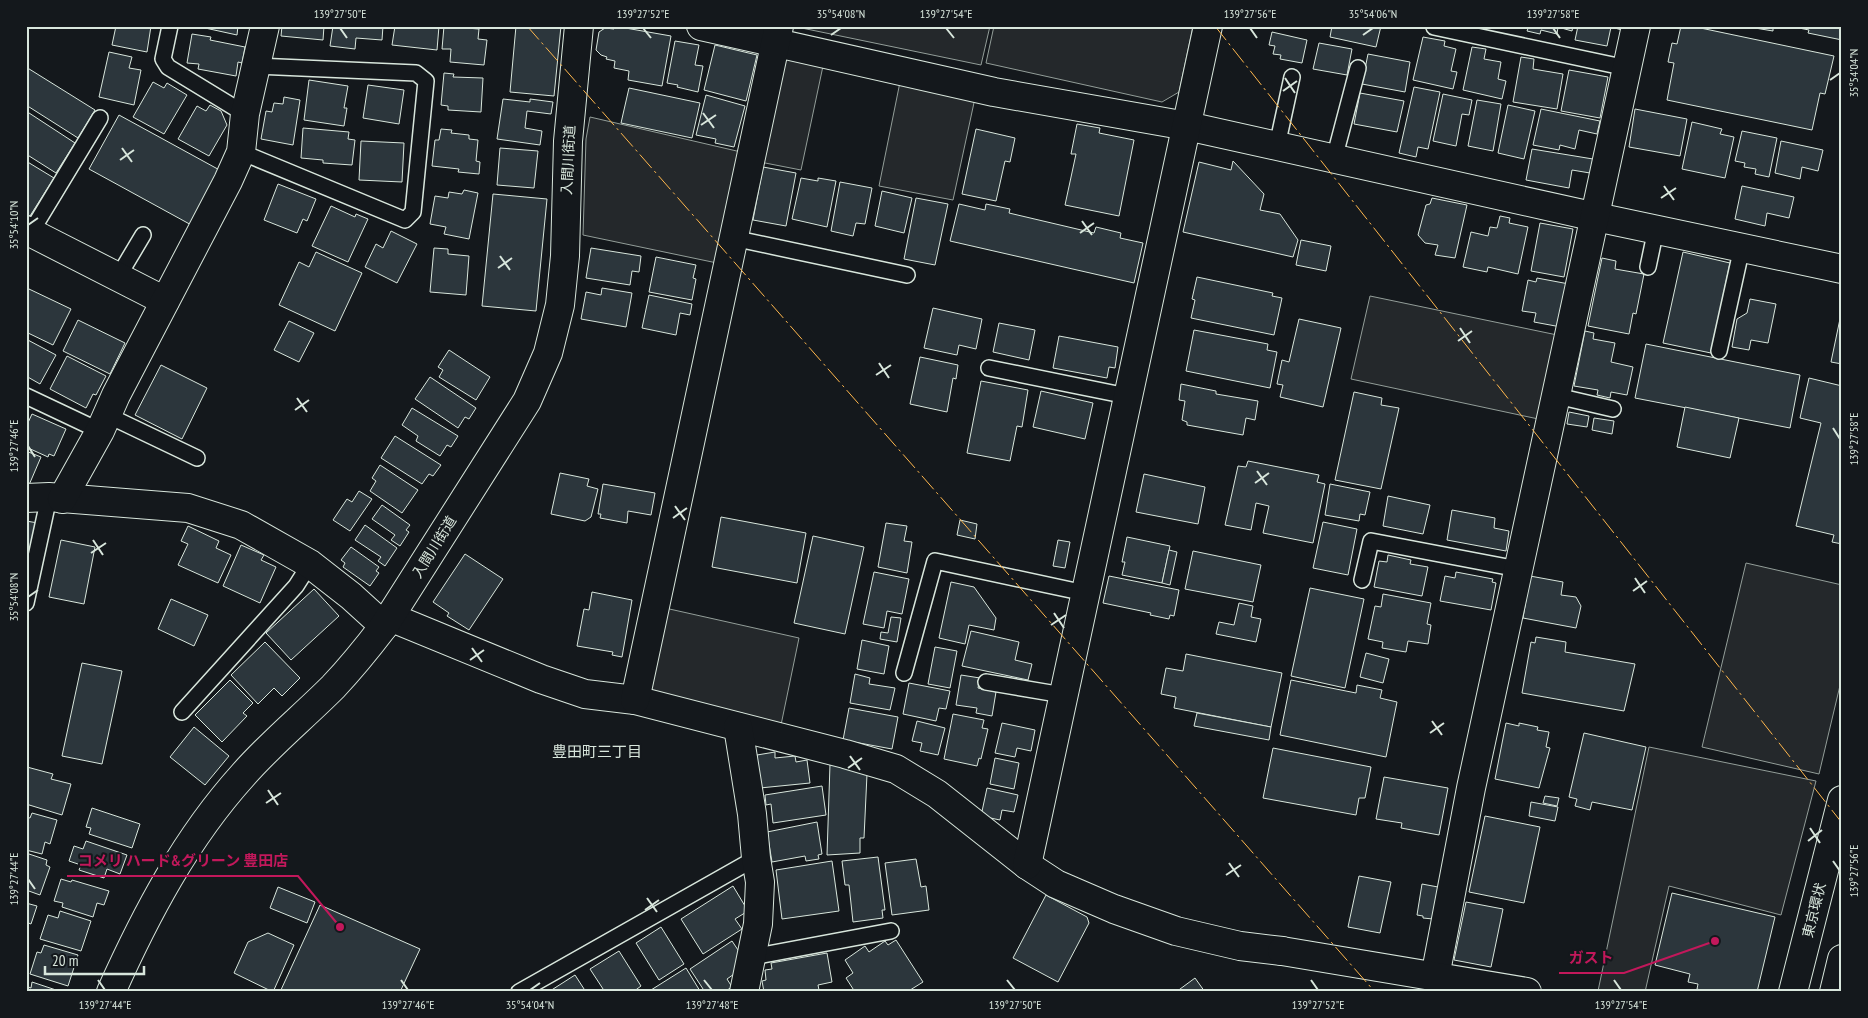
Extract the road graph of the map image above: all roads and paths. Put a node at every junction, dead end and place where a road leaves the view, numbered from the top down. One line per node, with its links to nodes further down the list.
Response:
1 (170, 26): 13 (lane)
2 (265, 26): 9 (main road)
3 (579, 26): 44 (main road, 入間川街道)
4 (701, 26): 8 (main road)
5 (1208, 26): 15 (main road)
6 (1636, 26): 11 (main road)
7 (1434, 27): 11 (lane)
8 (777, 35): 15 (main road); 23 (main road)
9 (256, 66): 13 (main road); 17 (lane)
10 (1358, 68): 18 (lane)
11 (1627, 68): 19 (main road)
12 (1292, 77): 16 (lane)
13 (245, 114): 17 (main road)
14 (100, 118): 21 (lane)
15 (1187, 126): 16 (main road); 33 (main road)
16 (1277, 146): 18 (main road)
17 (241, 152): 29 (main road)
18 (1334, 159): 19 (main road)
19 (1596, 217): 20 (main road); 34 (main road)
20 (1656, 229): 24 (main road); 25 (lane)
21 (28, 231): 28 (main road)
22 (143, 235): 28 (lane)
23 (733, 238): 27 (lane); 48 (main road)
24 (1742, 247): 26 (main road); 30 (lane)
25 (1648, 267)
26 (1842, 268)
27 (907, 275)
28 (118, 277): 29 (main road)
29 (165, 301): 36 (main road)
30 (1720, 351)
31 (989, 368): 33 (lane)
32 (26, 396): 36 (lane)
33 (1127, 396): 42 (main road)
34 (1557, 396): 35 (lane); 40 (main road)
35 (1613, 409)
36 (103, 423): 37 (lane); 38 (main road)
37 (197, 458)
38 (46, 498): 39 (main road); 43 (lane)
39 (310, 564): 44 (main road); 49 (lane)
40 (1518, 569): 41 (lane); 57 (main road)
41 (1362, 580)
42 (1085, 593): 45 (lane); 47 (main road)
43 (26, 603)
44 (387, 621): 48 (main road); 59 (main road, 入間川街道)
45 (904, 673)
46 (986, 682): 47 (lane)
47 (1064, 695): 53 (main road)
48 (635, 700): 50 (main road)
49 (182, 712)
50 (738, 727): 52 (main road); 53 (main road)
51 (1842, 800): 63 (main road, 東京環状)
52 (756, 858): 55 (main road); 60 (lane)
53 (1026, 865): 57 (main road)
54 (891, 930): 55 (lane)
55 (752, 958): 61 (main road)
56 (1842, 959): 64 (main road)
57 (1436, 977): 58 (main road)
58 (1482, 988): 62 (main road)
59 (111, 992)
60 (519, 992)
61 (744, 992)
62 (1527, 992)
63 (1793, 992)
64 (1834, 992)

